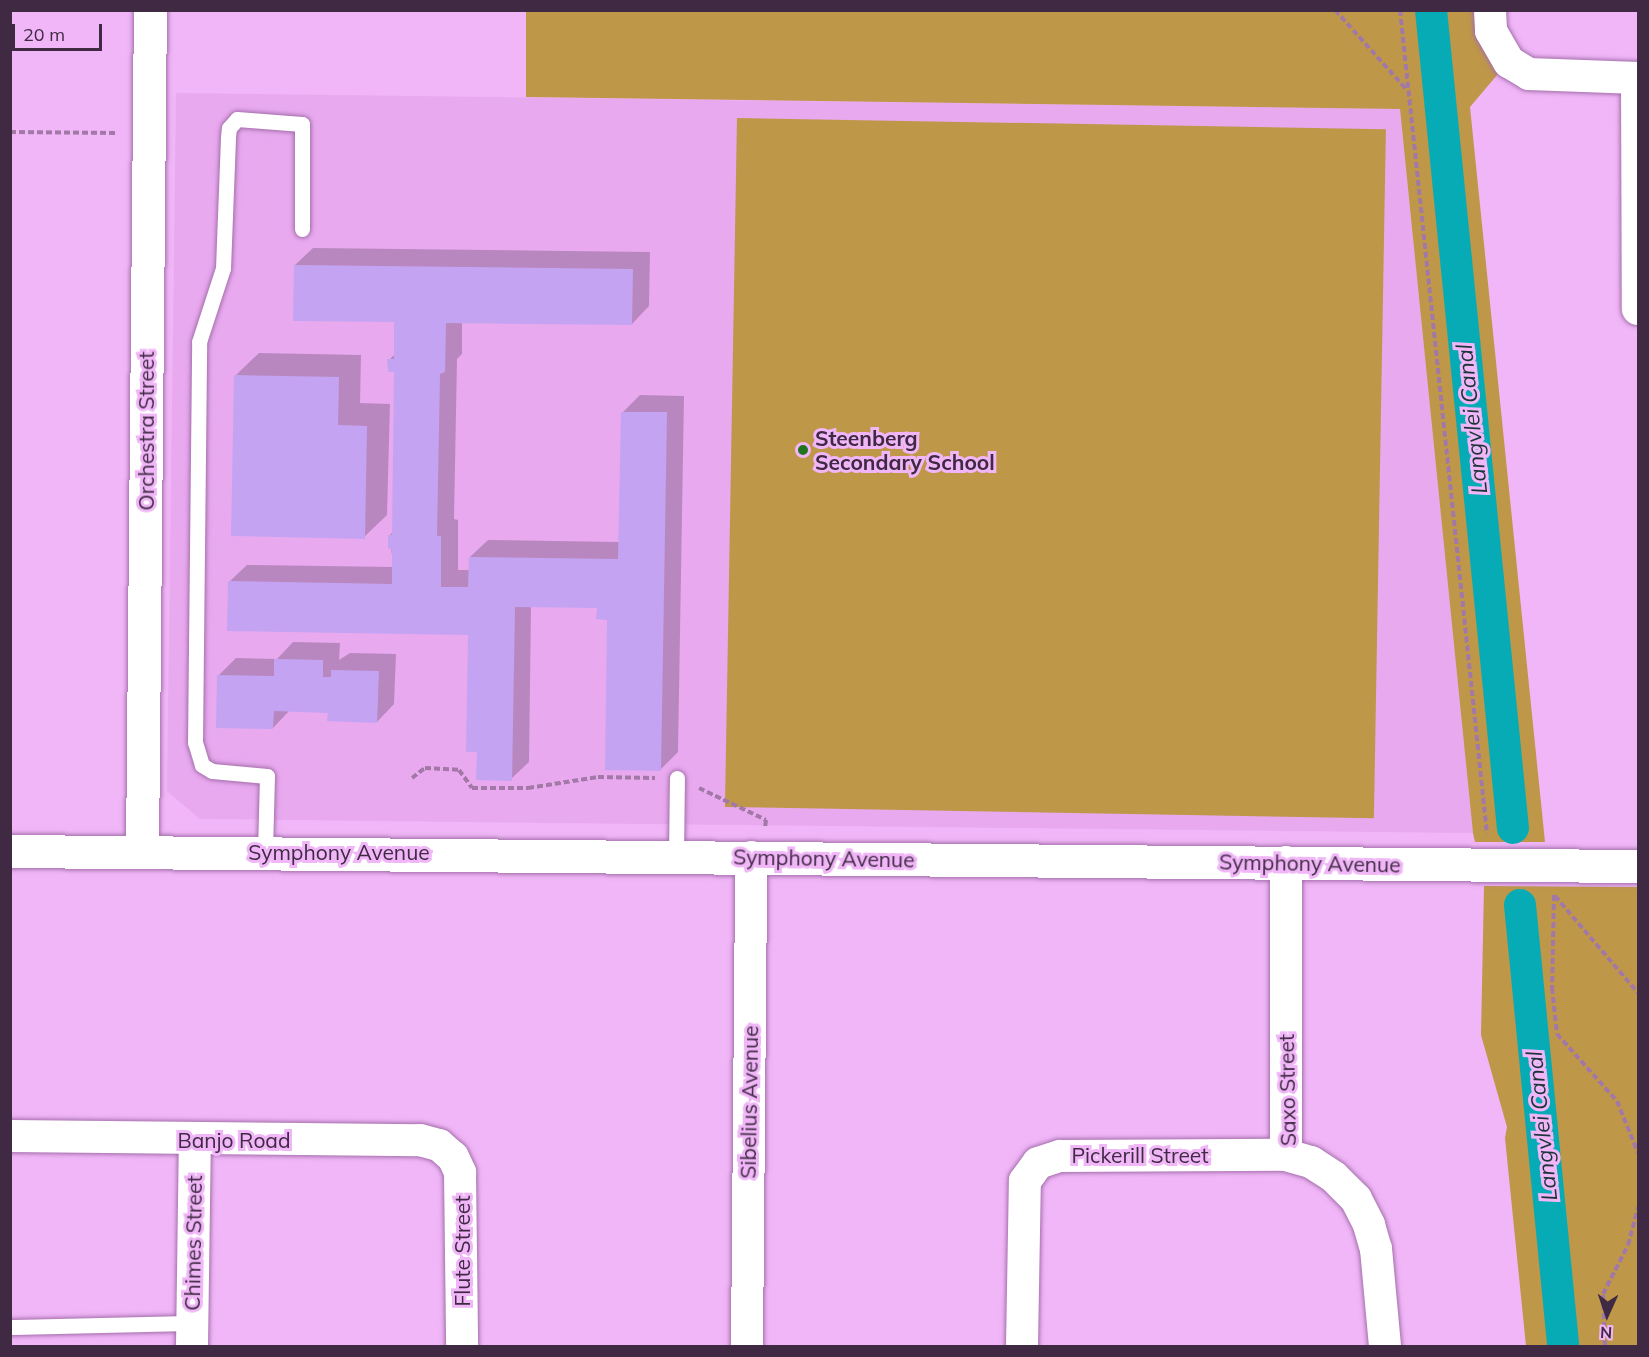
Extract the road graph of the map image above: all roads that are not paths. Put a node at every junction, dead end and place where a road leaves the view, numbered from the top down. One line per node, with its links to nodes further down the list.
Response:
1 (150, 10): 9 (street, Orchestra Street)
2 (1490, 10): 3 (street)
3 (1638, 78): 5 (street)
4 (302, 229): 10 (lane)
5 (1638, 309)
6 (677, 778): 11 (lane)
7 (758, 845): 11 (street, Symphony Avenue); 12 (street, Symphony Avenue); 21 (street, Sibelius Avenue)
8 (10, 851): 9 (street, Symphony Avenue)
9 (142, 852): 10 (street, Symphony Avenue)
10 (266, 852): 11 (street, Symphony Avenue)
11 (676, 856)
12 (1286, 862): 13 (street, Symphony Avenue); 16 (street, Saxo Street)
13 (1638, 866)
14 (10, 1136): 15 (street, Banjo Road)
15 (195, 1140): 17 (street, Banjo Road); 19 (street, Chimes Street)
16 (1286, 1155): 22 (street, Pickerill Street); 23 (street, Saxo Street)
17 (453, 1157): 20 (street, Flute Street)
18 (10, 1327): 19 (lane)
19 (192, 1335)
20 (462, 1347)
21 (747, 1347)
22 (1022, 1347)
23 (1385, 1347)

